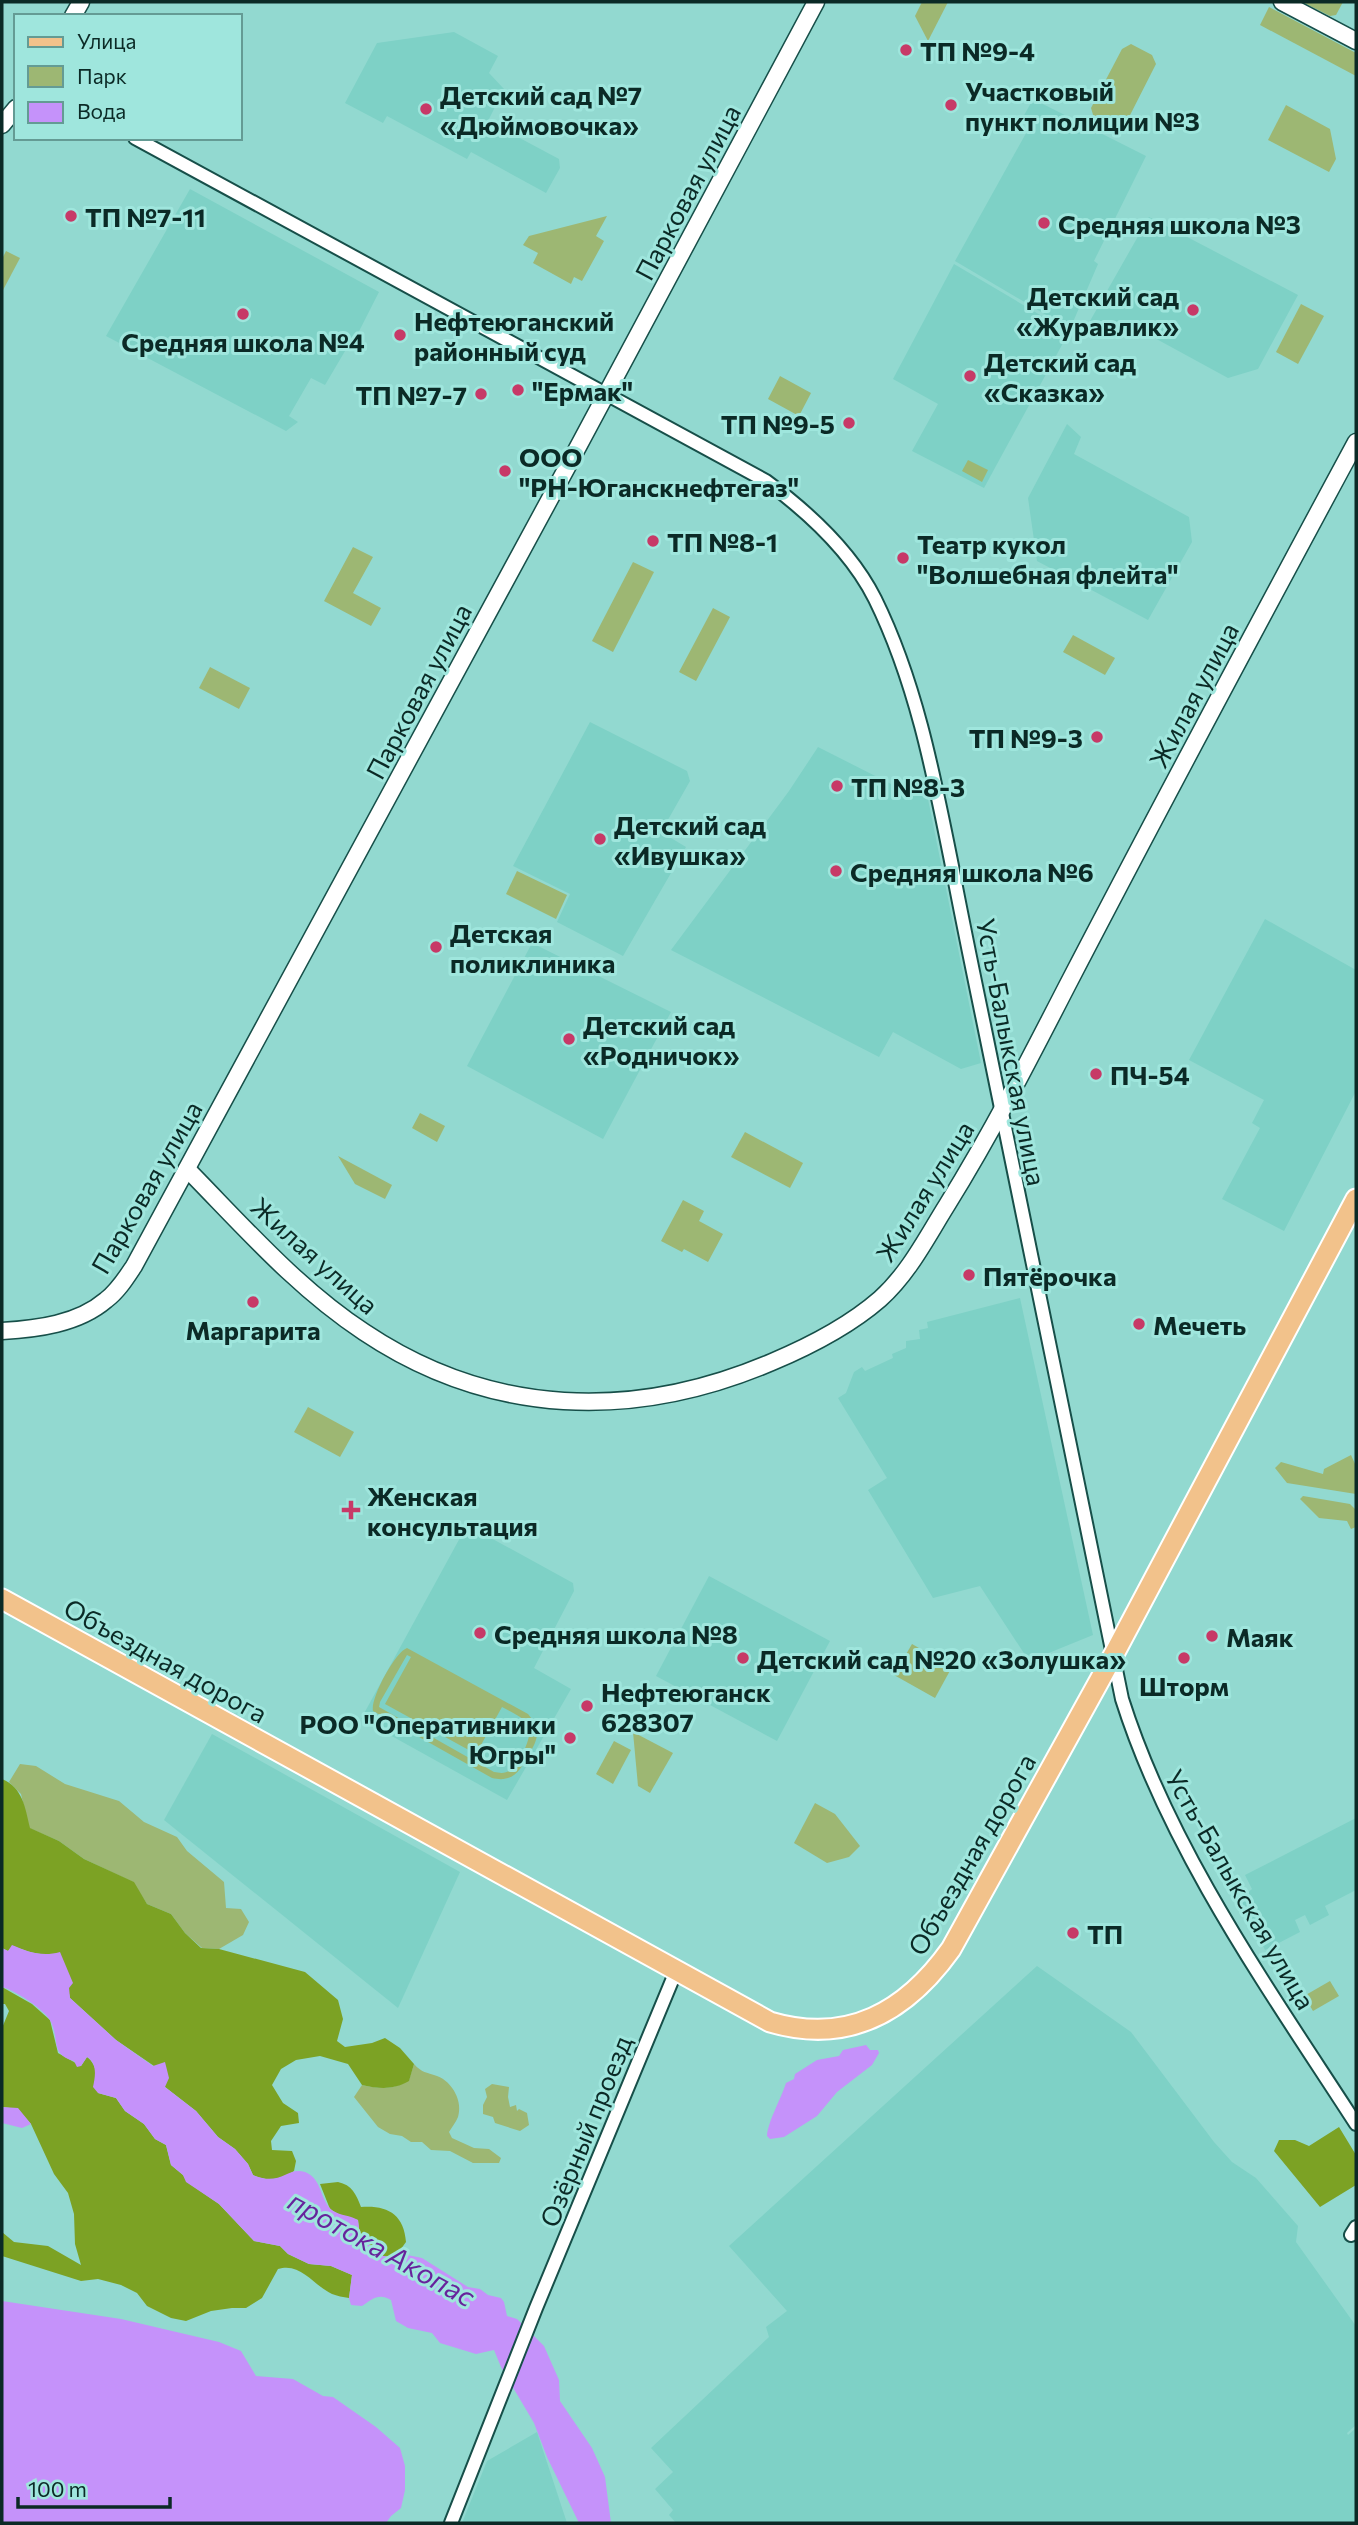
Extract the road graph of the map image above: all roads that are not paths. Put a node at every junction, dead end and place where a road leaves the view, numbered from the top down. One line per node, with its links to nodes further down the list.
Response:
1 (816, 2): 7 (main road, Парковая улица)
2 (1282, 2): 3 (main road)
3 (1356, 41)
4 (14, 110): 5 (main road)
5 (2, 125)
6 (139, 140): 7 (street, Усть-Балыкская улица)
7 (607, 393): 9 (street, Усть-Балыкская улица); 10 (main road, Парковая улица)
8 (1356, 442): 9 (main road, Жилая улица)
9 (1001, 1113): 10 (main road, Жилая улица); 14 (street, Усть-Балыкская улица)
10 (187, 1169): 12 (main road, Парковая улица)
11 (1356, 1199): 14 (main road, Объездная дорога)
12 (2, 1331)
13 (2, 1599): 15 (main road, Объездная дорога)
14 (1113, 1656): 15 (main road, Объездная дорога); 16 (street, Усть-Балыкская улица)
15 (676, 1971): 17 (street, Озёрный проезд)
16 (1356, 2124)
17 (451, 2523)

